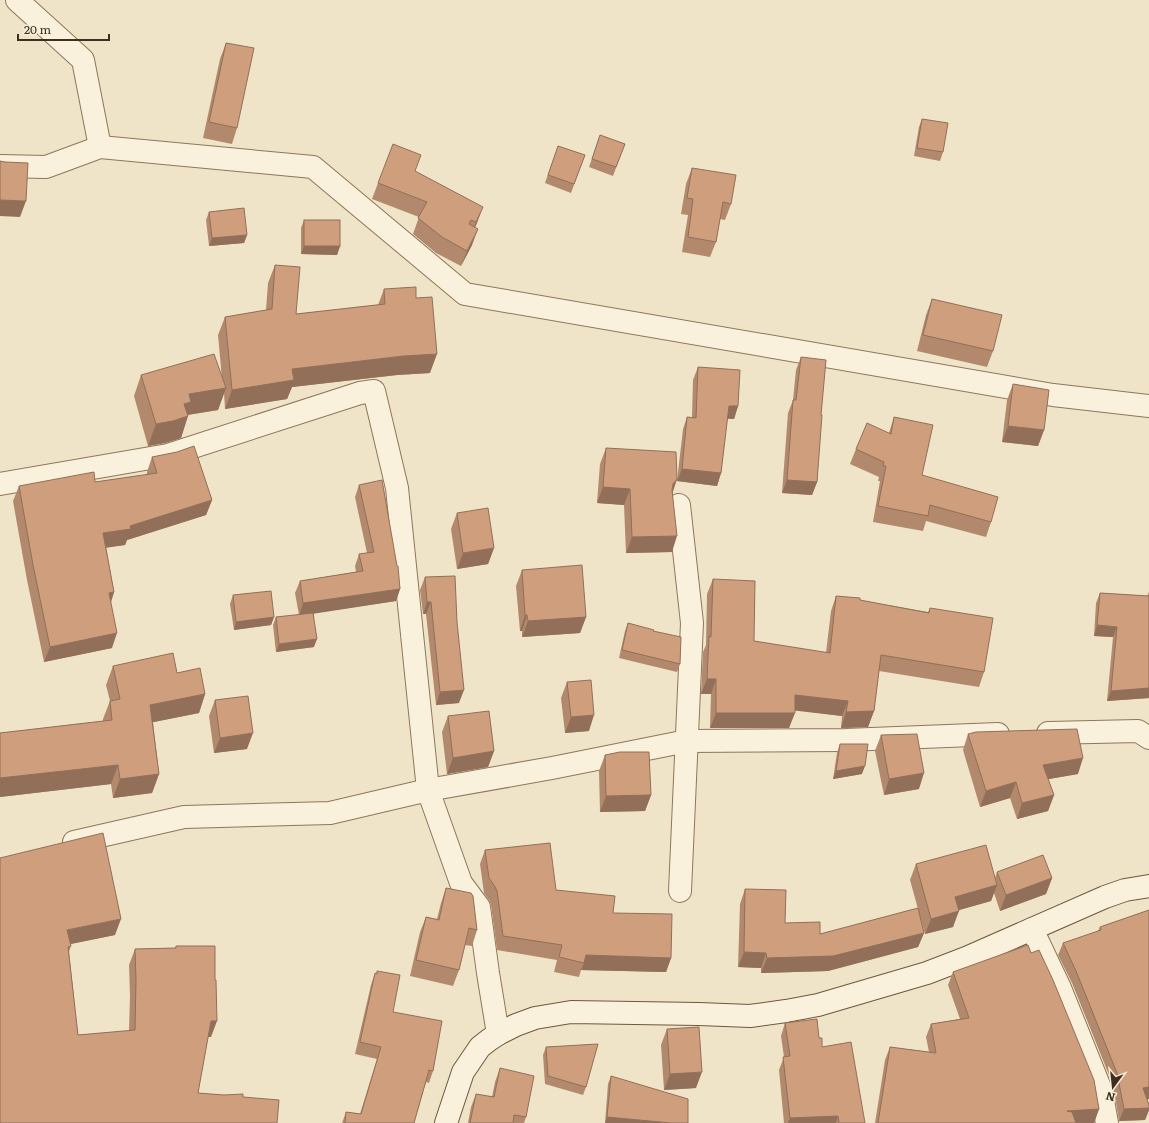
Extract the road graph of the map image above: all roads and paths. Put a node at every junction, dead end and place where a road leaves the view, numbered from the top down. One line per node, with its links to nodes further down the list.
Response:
1 (17, 0): 2 (street)
2 (100, 147): 3 (street); 4 (street)
3 (0, 166)
4 (1149, 406)
5 (0, 484): 9 (street)
6 (679, 505): 8 (street)
7 (1149, 738): 8 (street)
8 (687, 740): 9 (street); 12 (street)
9 (428, 790): 10 (street); 14 (street)
10 (54, 846)
11 (1149, 886): 13 (street)
12 (680, 891)
13 (1032, 928): 14 (street); 16 (street)
14 (498, 1034): 15 (street)
15 (446, 1123)
16 (1108, 1123)

